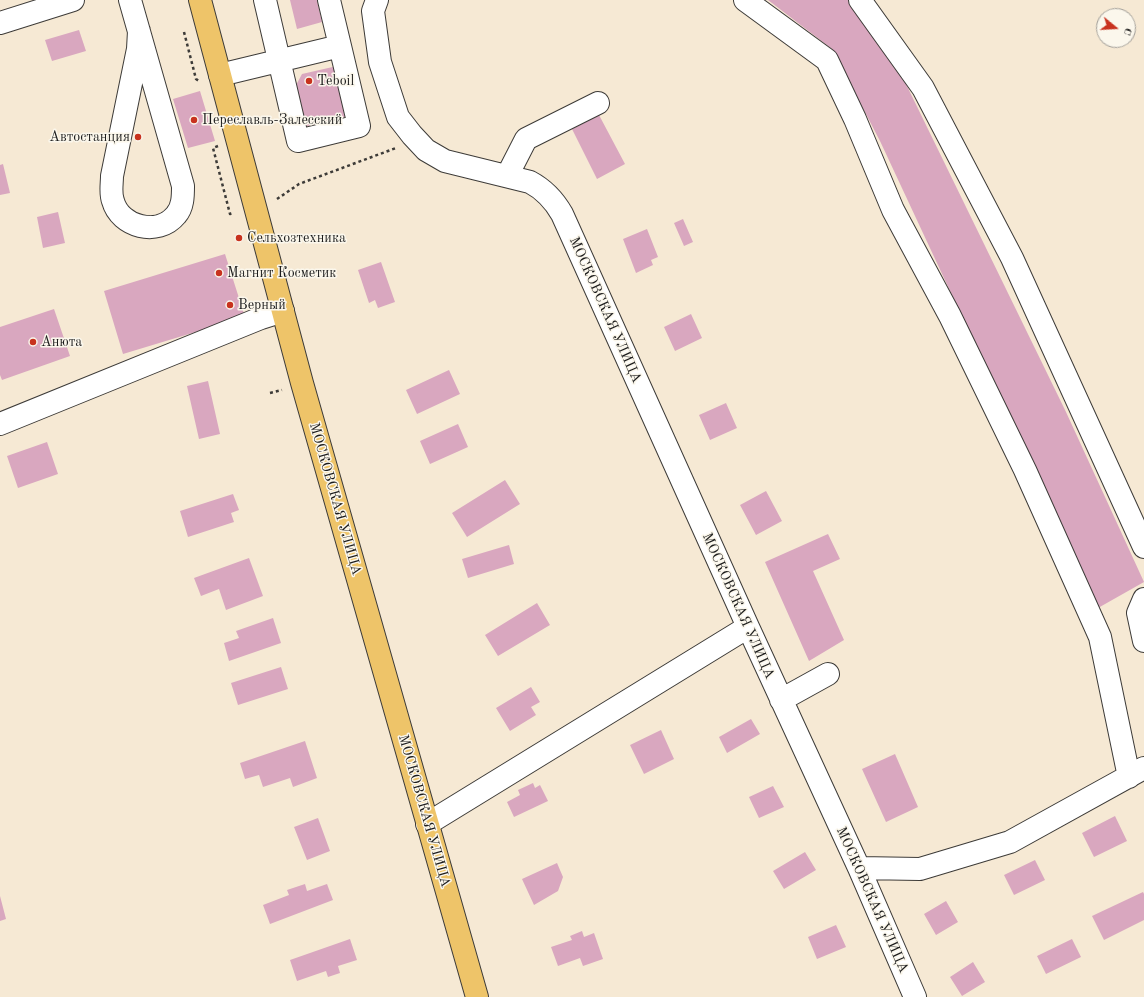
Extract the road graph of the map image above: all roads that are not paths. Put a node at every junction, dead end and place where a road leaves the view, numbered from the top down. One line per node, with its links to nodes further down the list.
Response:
1 (73, 0): 9 (street)
2 (130, 0): 11 (street)
3 (200, 0): 14 (main road, МОСКОВСКАЯ УЛИЦА)
4 (265, 0): 13 (street)
5 (329, 0): 12 (street)
6 (377, 0): 16 (street, МОСКОВСКАЯ УЛИЦА)
7 (745, 0): 25 (street)
8 (860, 0): 19 (street)
9 (23, 7): 10 (street)
10 (0, 23)
11 (139, 31): 11 (street)
12 (340, 46): 13 (street); 13 (street)
13 (279, 61): 14 (street)
14 (220, 75): 17 (main road, МОСКОВСКАЯ УЛИЦА)
15 (598, 103): 16 (street)
16 (507, 176): 21 (street, МОСКОВСКАЯ УЛИЦА)
17 (283, 311): 18 (street); 26 (main road, МОСКОВСКАЯ УЛИЦА)
18 (0, 424)
19 (1144, 547)
20 (1144, 599): 22 (street)
21 (748, 627): 24 (street, МОСКОВСКАЯ УЛИЦА); 26 (street)
22 (1144, 640)
23 (828, 674): 24 (street)
24 (781, 700): 27 (street, МОСКОВСКАЯ УЛИЦА)
25 (1136, 772): 27 (street)
26 (427, 824): 28 (main road, МОСКОВСКАЯ УЛИЦА)
27 (859, 868): 29 (street, МОСКОВСКАЯ УЛИЦА)
28 (477, 997)
29 (915, 997)

